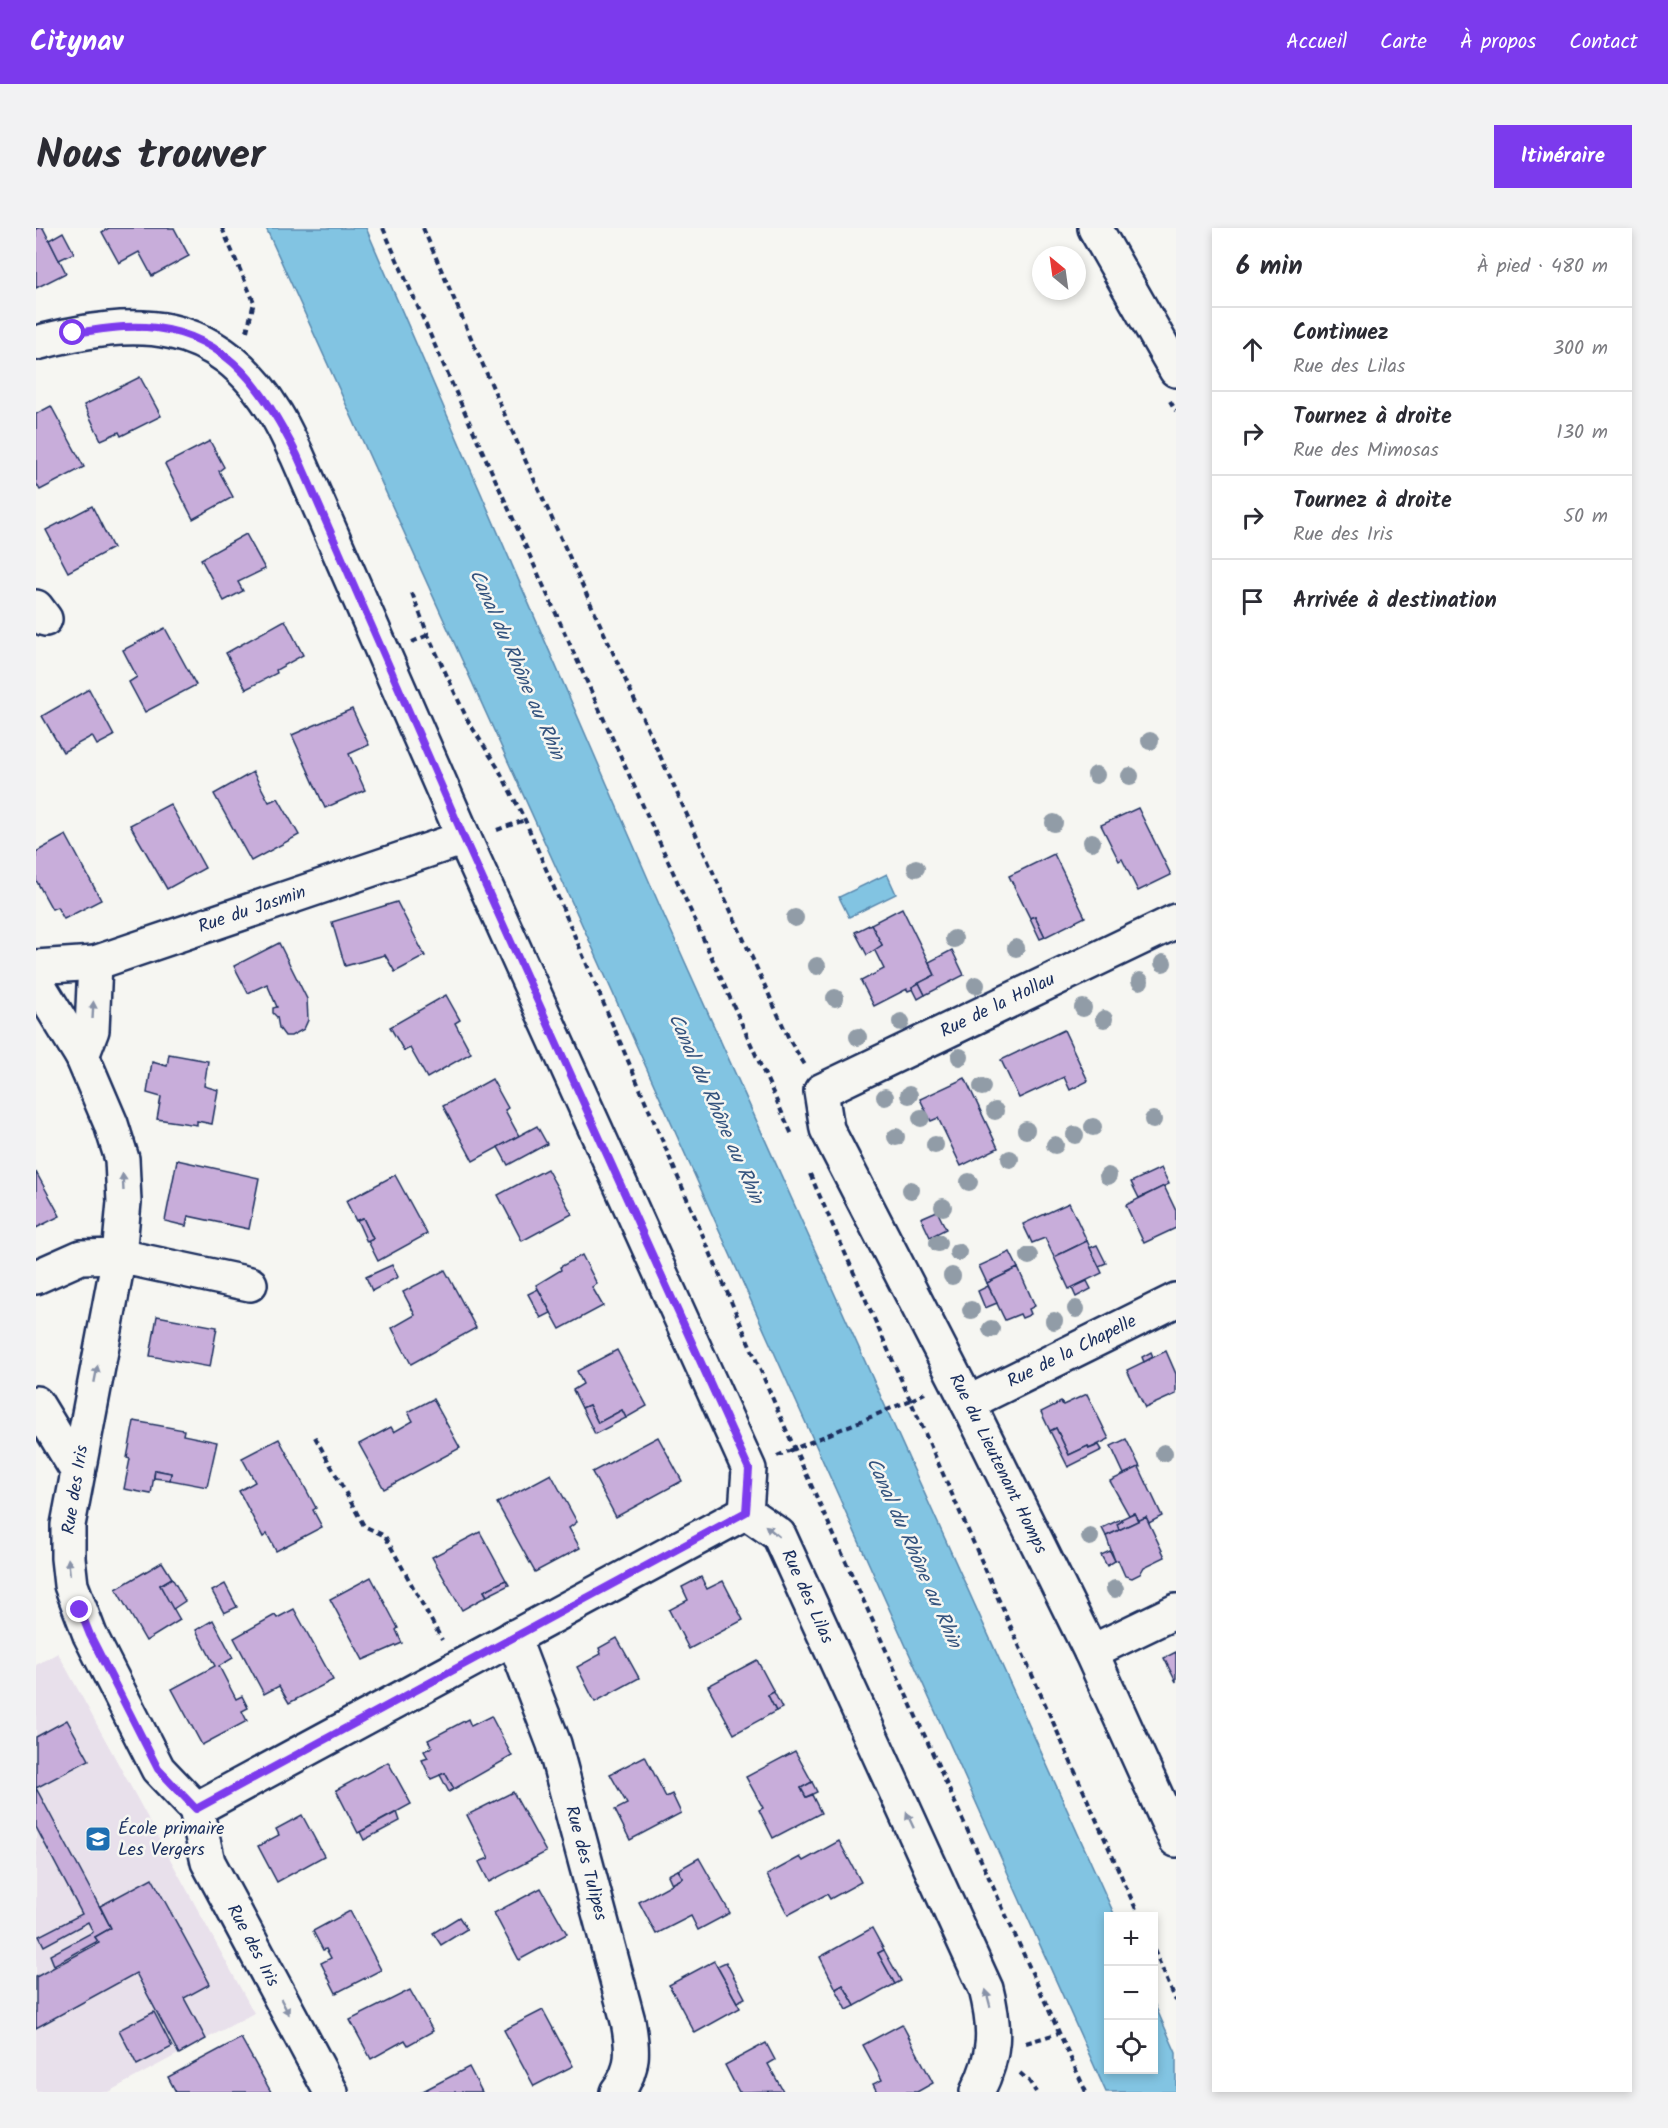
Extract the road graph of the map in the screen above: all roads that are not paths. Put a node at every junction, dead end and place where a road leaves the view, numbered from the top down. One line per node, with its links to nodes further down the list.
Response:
1 (1095, 228): 3 (street)
2 (36, 343): 4 (street)
3 (1176, 370)
4 (464, 838): 6 (street, Rue du Jasmin); 18 (street)
5 (1176, 921): 10 (street, Rue de la Hollau)
6 (95, 963): 7 (street, Rue du Jasmin); 9 (street, one-way to 6)
7 (36, 967)
8 (36, 981): 9 (street, Rue des Iris)
9 (82, 1056): 11 (street, Rue des Iris, one-way to 9)
10 (821, 1091): 16 (street, Rue du Lieutenant Homps)
11 (119, 1256): 12 (street); 13 (street); 17 (street, Rue des Iris, one-way to 11)
12 (36, 1277)
13 (250, 1284)
14 (1176, 1300): 16 (street, Rue de la Chapelle)
15 (36, 1403): 17 (street)
16 (968, 1403): 21 (street, Rue du Lieutenant Homps)
17 (78, 1472): 22 (street, Rue des Iris, one-way to 17)
18 (746, 1512): 20 (street); 26 (street, Rue des Lilas, one-way to 18)
19 (1176, 1611): 21 (street)
20 (513, 1637): 22 (street); 25 (street, Rue des Tulipes)
21 (1091, 1652): 23 (street, Rue du Lieutenant Homps)
22 (196, 1809): 24 (street, Rue des Iris, one-way to 24)
23 (1176, 1840)
24 (331, 2092)
25 (618, 2092)
26 (977, 2092)

